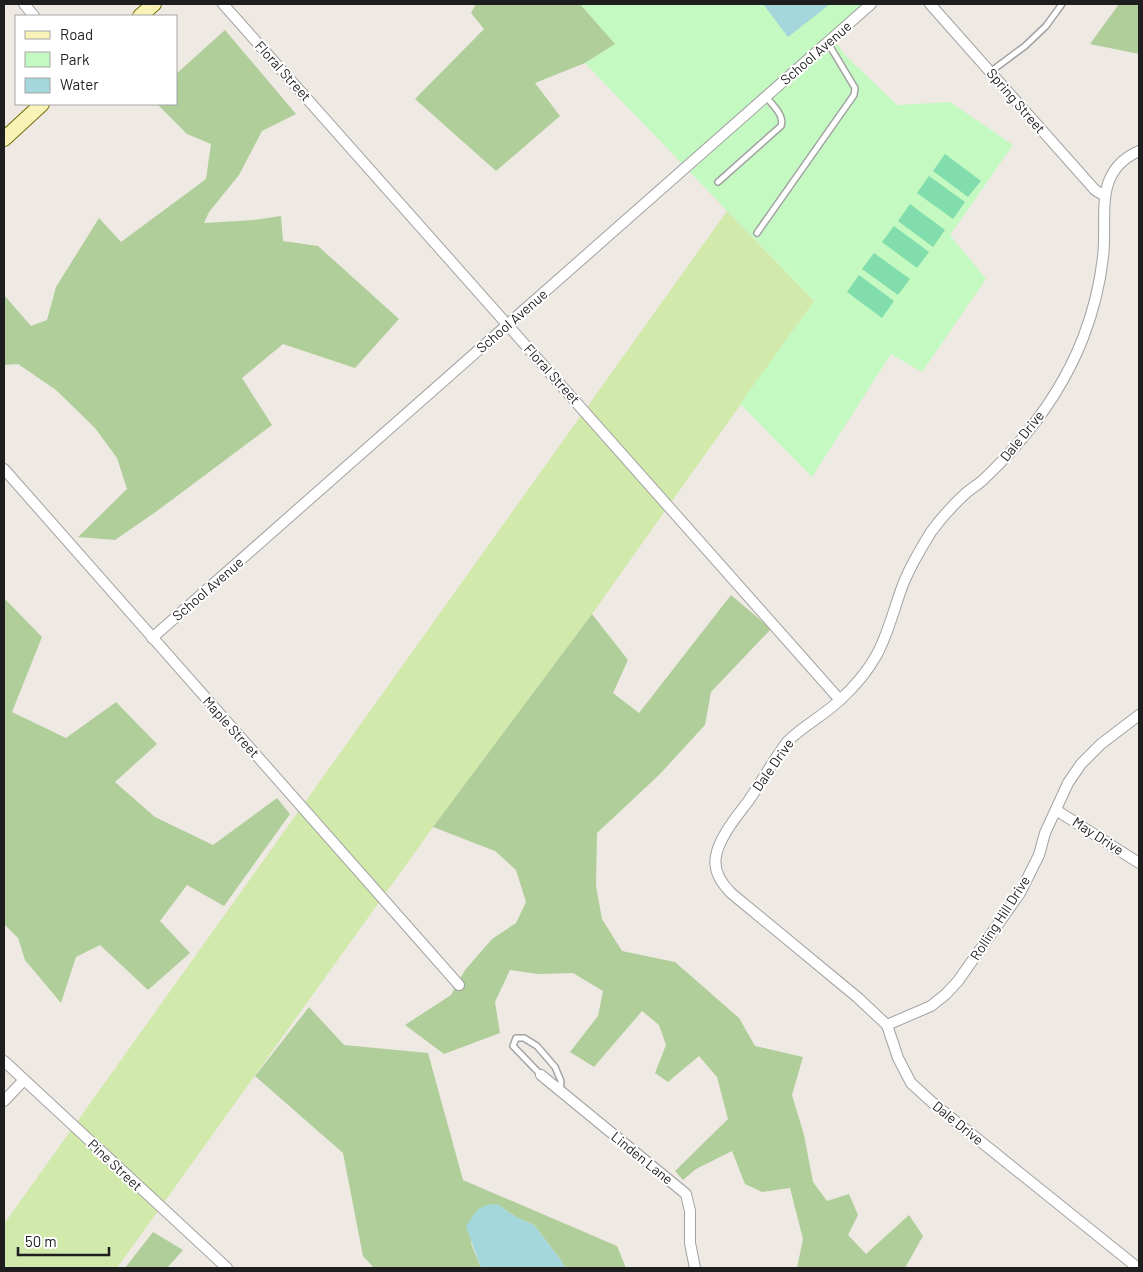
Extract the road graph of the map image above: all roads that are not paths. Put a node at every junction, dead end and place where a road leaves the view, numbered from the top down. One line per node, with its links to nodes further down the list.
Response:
1 (24, 4): 7 (street)
2 (154, 4): 8 (street)
3 (223, 4): 18 (street, Floral Street)
4 (871, 4): 9 (street, School Avenue)
5 (930, 4): 10 (street, Spring Street)
6 (1062, 4): 10 (lane)
7 (33, 15)
8 (141, 15)
9 (828, 42): 11 (street, School Avenue); 17 (lane)
10 (990, 72): 16 (street, Spring Street)
11 (766, 96): 15 (lane); 18 (street, School Avenue)
12 (41, 105): 13 (street)
13 (4, 139)
14 (1139, 151): 16 (street, Dale Drive)
15 (718, 182)
16 (1105, 196): 21 (street, Dale Drive)
17 (757, 233)
18 (508, 325): 20 (street, School Avenue); 21 (street, Floral Street)
19 (4, 469): 20 (street, Maple Street)
20 (152, 638): 25 (street, Maple Street)
21 (840, 700): 26 (street, Dale Drive)
22 (1139, 715): 23 (street, Rolling Hill Drive)
23 (1056, 810): 24 (street, May Drive); 26 (street, Rolling Hill Drive)
24 (1139, 863)
25 (460, 985)
26 (887, 1025): 34 (street, Dale Drive)
27 (4, 1061): 29 (street, Pine Street)
28 (540, 1075): 30 (street, Linden Lane); 30 (lane)
29 (24, 1080): 31 (street); 32 (street, Pine Street)
30 (560, 1091): 33 (street, Linden Lane)
31 (4, 1101)
32 (227, 1268)
33 (694, 1268)
34 (1138, 1268)

